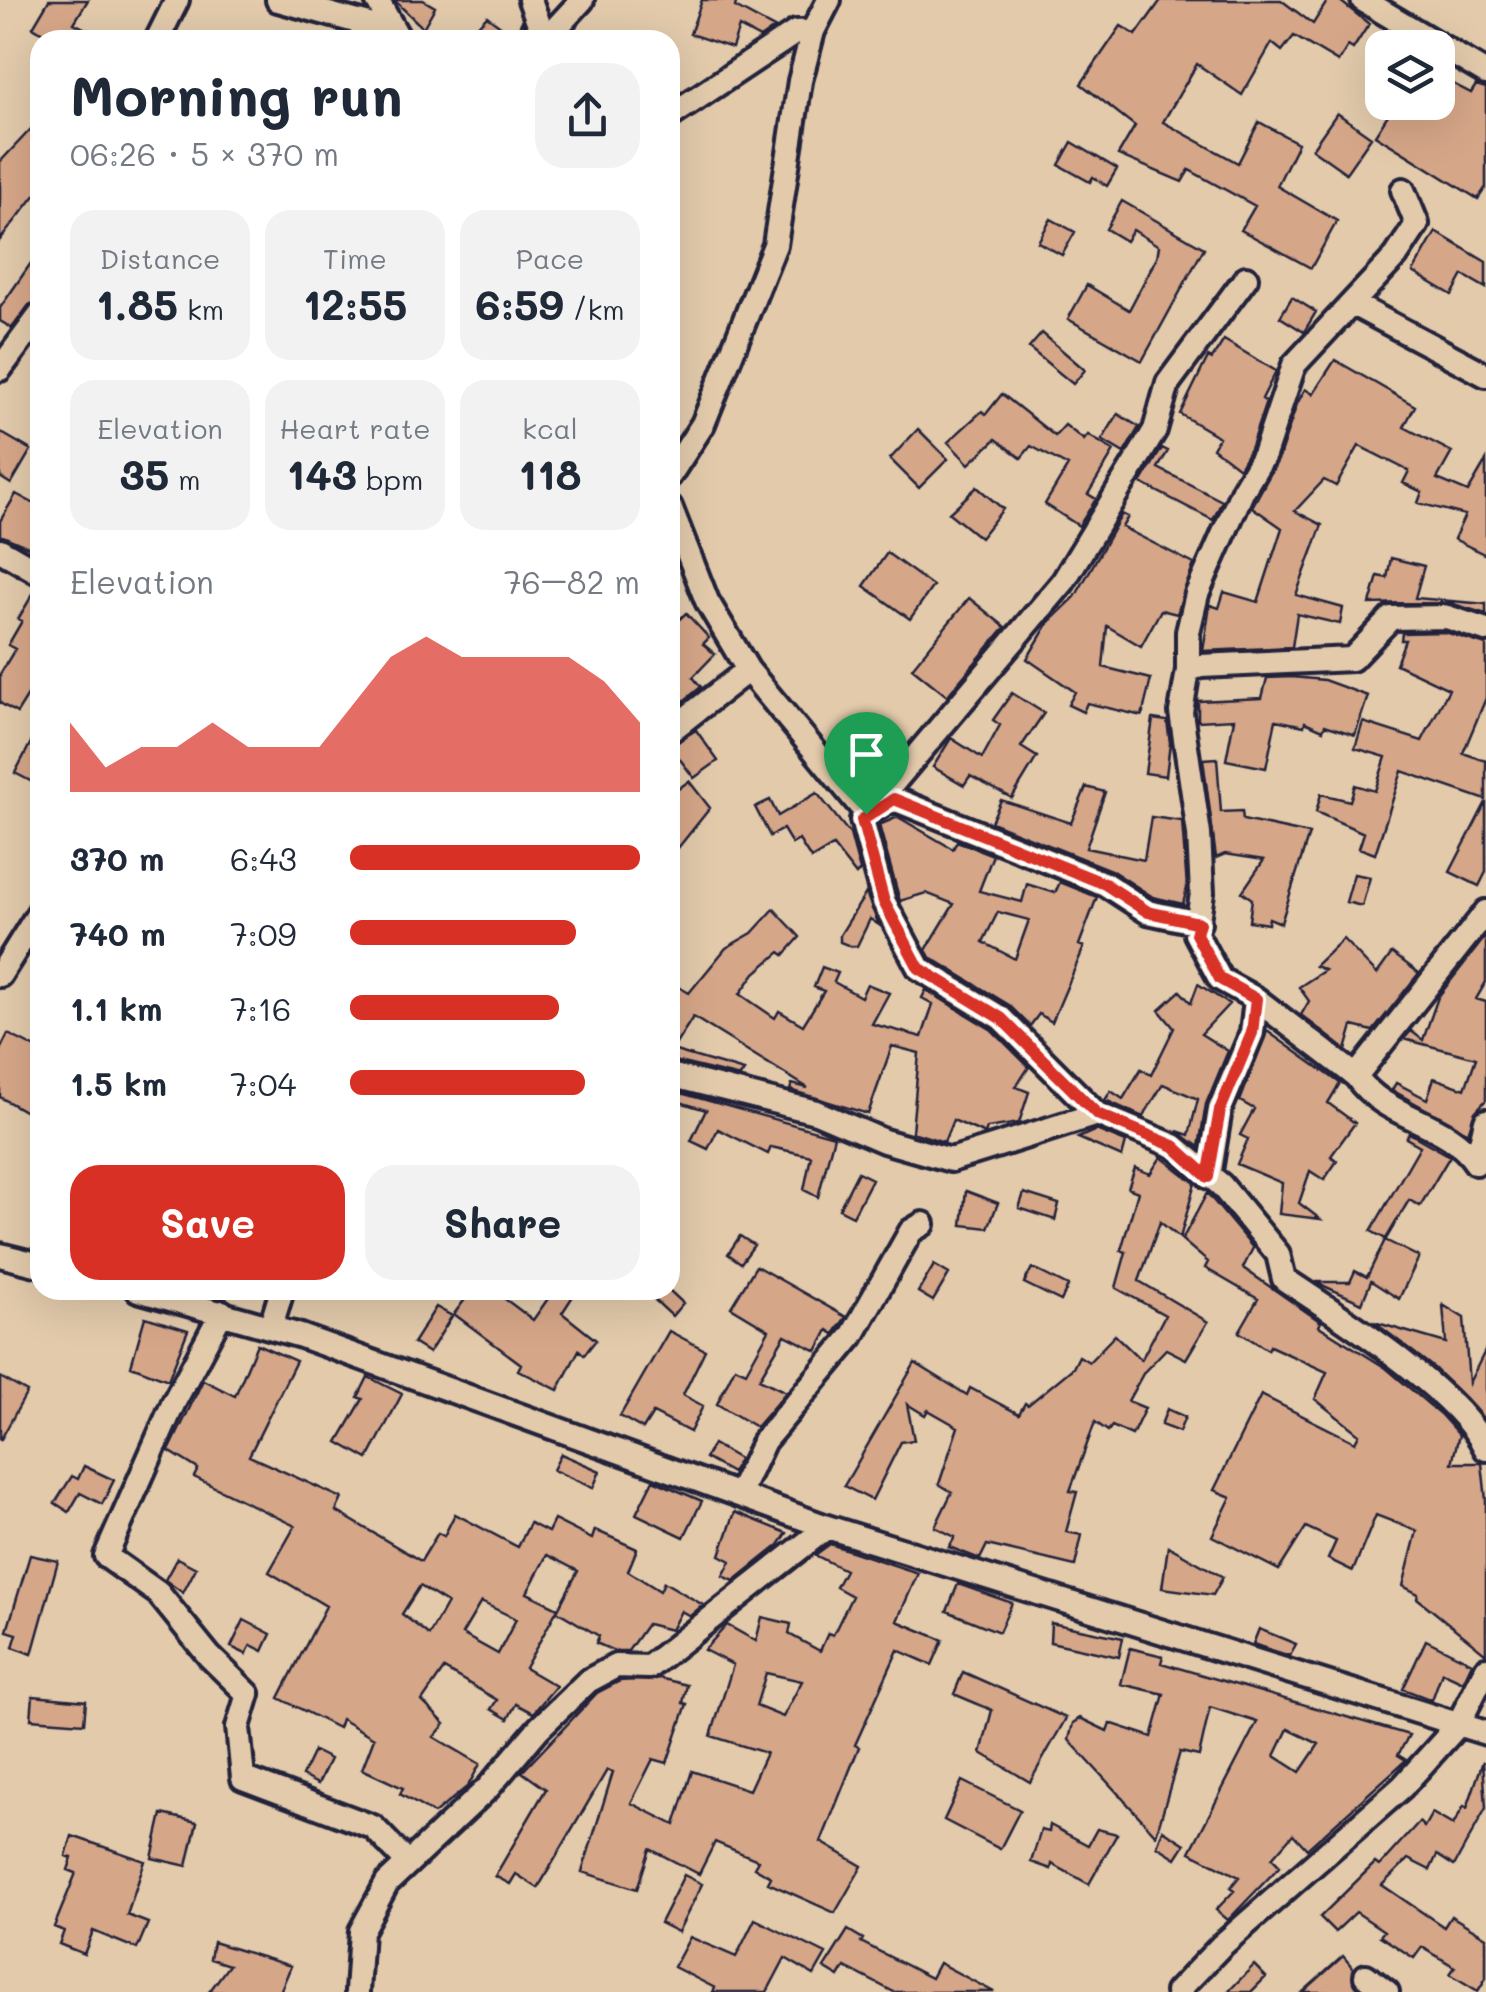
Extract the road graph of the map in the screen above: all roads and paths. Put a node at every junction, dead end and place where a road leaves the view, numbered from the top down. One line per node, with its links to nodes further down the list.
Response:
1 (177, 0): 8 (street)
2 (278, 0): 9 (street)
3 (378, 0): 10 (street)
4 (530, 0): 11 (street)
5 (582, 0): 12 (street)
6 (829, 0): 13 (street)
7 (1363, 0): 14 (street)
8 (166, 30)
9 (378, 30)
10 (395, 30)
11 (541, 30)
12 (554, 30)
13 (813, 31): 15 (street); 22 (street)
14 (1486, 74)
15 (680, 109)
16 (1403, 190): 18 (street)
17 (1246, 278): 30 (street)
18 (1353, 304): 21 (street); 28 (street)
19 (30, 329): 20 (street)
20 (0, 370)
21 (1486, 374)
22 (680, 459)
23 (680, 532): 27 (street)
24 (0, 550): 25 (street)
25 (30, 567)
26 (1486, 630): 28 (street)
27 (748, 670): 29 (street); 30 (street)
28 (1188, 670): 32 (street)
29 (680, 724)
30 (866, 814): 32 (street); 38 (street)
31 (1486, 912): 36 (street)
32 (1199, 923): 35 (street)
33 (30, 928): 34 (street)
34 (0, 976)
35 (1256, 999): 36 (street); 41 (street)
36 (1356, 1076): 40 (street)
37 (680, 1078): 38 (street)
38 (1097, 1114): 41 (street)
39 (1486, 1121): 40 (street)
40 (1481, 1163)
41 (1208, 1177): 49 (street)
42 (923, 1224): 50 (street)
43 (0, 1255): 44 (street)
44 (30, 1262)
45 (176, 1300): 47 (street)
46 (279, 1300): 48 (street)
47 (222, 1312): 48 (street); 55 (street)
48 (271, 1326): 50 (street)
49 (1486, 1449)
50 (739, 1494): 51 (street)
51 (826, 1527): 53 (street); 55 (street)
52 (1486, 1669): 53 (street)
53 (1458, 1725): 54 (street); 58 (street)
54 (1486, 1733)
55 (408, 1863): 57 (street)
56 (1366, 1976): 59 (street)
57 (357, 1992)
58 (1178, 1992)
59 (1386, 1992)

